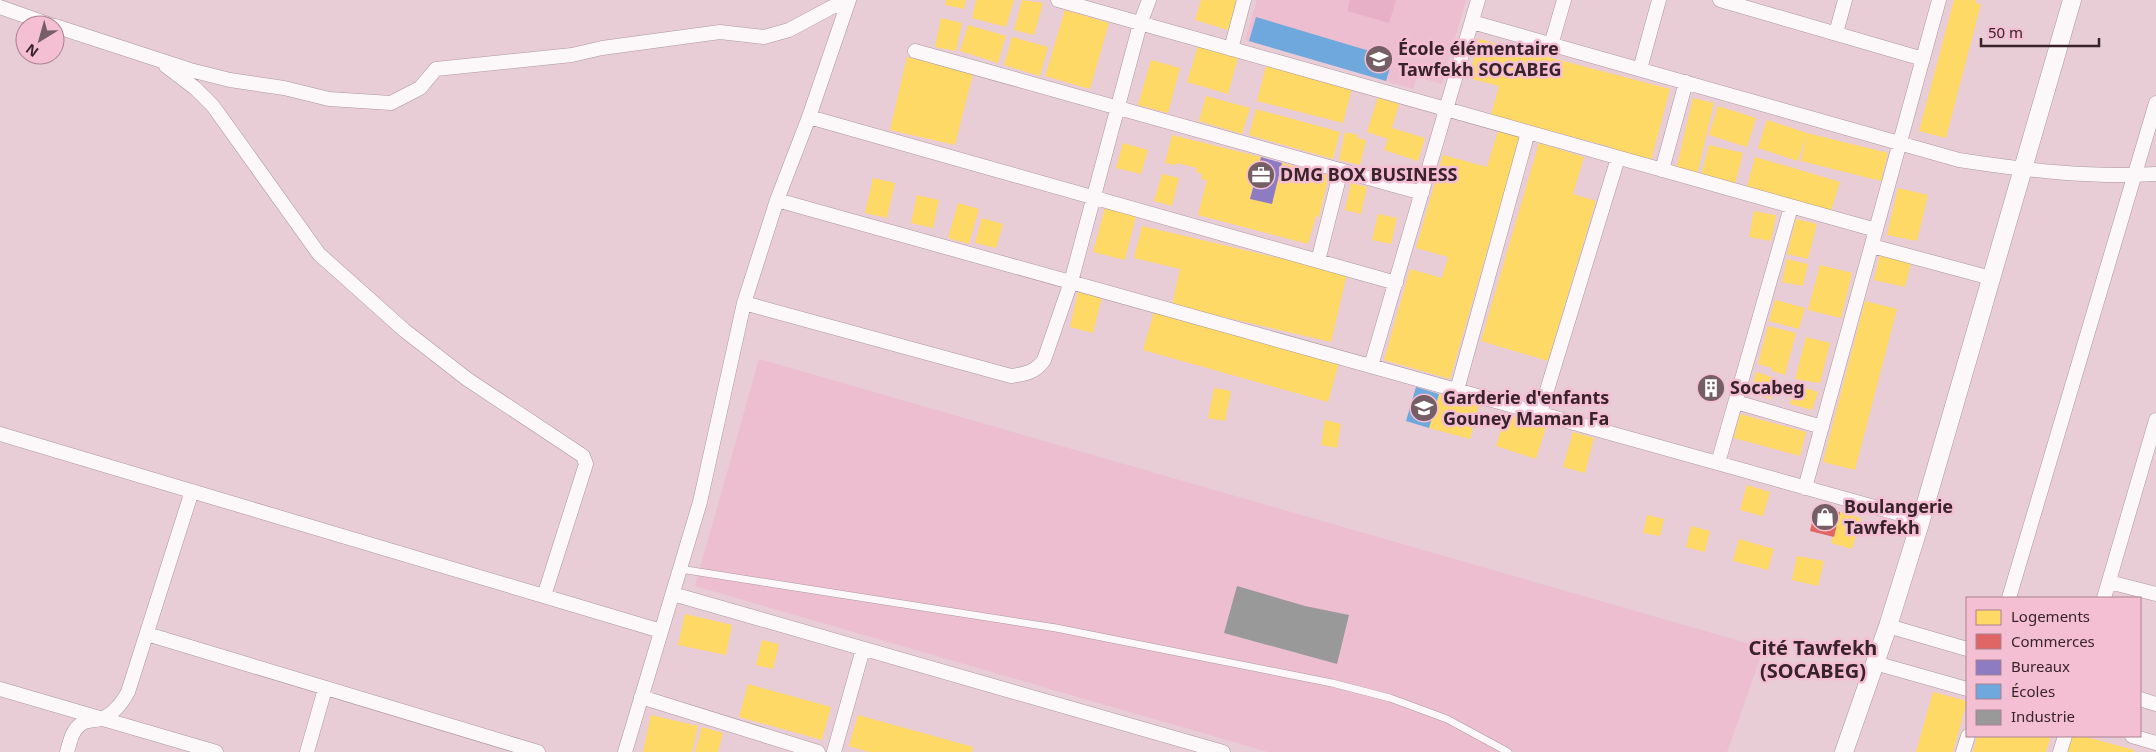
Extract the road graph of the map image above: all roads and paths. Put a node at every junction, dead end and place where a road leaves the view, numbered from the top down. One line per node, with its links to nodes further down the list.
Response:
1 (844, 0): 24 (street)
2 (849, 0): 30 (street)
3 (1058, 0): 17 (street)
4 (1149, 0): 17 (street)
5 (1244, 0): 21 (street)
6 (1478, 0): 16 (street)
7 (1564, 0): 20 (street)
8 (1659, 0): 25 (street)
9 (1720, 0): 13 (street)
10 (1845, 0): 19 (street)
11 (1939, 0): 23 (street)
12 (2072, 0): 36 (street)
13 (1750, 4): 19 (street)
14 (0, 7): 15 (street)
15 (23, 15)
16 (1472, 22): 20 (street); 29 (street)
17 (1140, 24): 21 (street); 28 (street)
18 (65, 29): 24 (street)
19 (1836, 34): 23 (street)
20 (1552, 44): 25 (street)
21 (1231, 49): 29 (street)
22 (915, 51): 28 (street)
23 (1923, 59): 32 (street)
24 (157, 60): 65 (street)
25 (1640, 70): 26 (street)
26 (1686, 82): 32 (street); 35 (street)
27 (2156, 104): 38 (street)
28 (1117, 108): 34 (street); 40 (street)
29 (1447, 109): 31 (street); 39 (street)
30 (809, 117): 40 (street); 41 (street)
31 (1528, 132): 33 (street); 51 (street)
32 (1900, 142): 36 (street); 43 (street)
33 (1618, 158): 35 (street); 53 (street)
34 (1340, 170): 39 (street); 45 (street)
35 (1662, 170): 42 (street)
36 (2023, 170): 38 (street); 46 (street)
37 (2156, 174): 38 (street)
38 (2135, 175): 66 (street)
39 (1422, 193): 48 (street)
40 (1093, 197): 45 (street); 47 (street)
41 (777, 200): 47 (street); 49 (street)
42 (1791, 207): 43 (street); 52 (street)
43 (1876, 230): 44 (street)
44 (1872, 246): 46 (street); 55 (street)
45 (1318, 261): 48 (street)
46 (1991, 278): 60 (street)
47 (1071, 282): 49 (street); 50 (street)
48 (1396, 283): 50 (street)
49 (744, 303): 61 (street)
50 (1371, 366): 51 (street)
51 (1457, 390): 53 (street)
52 (1736, 402): 55 (street); 57 (street)
53 (1540, 414): 57 (street)
54 (2156, 420): 62 (street)
55 (1822, 427): 58 (street)
56 (0, 434): 59 (street)
57 (1718, 463): 58 (street)
58 (1805, 488): 60 (street)
59 (192, 491): 65 (street); 70 (street)
60 (1921, 520): 68 (street)
61 (680, 569): 63 (street); 93 (lane)
62 (2109, 582): 64 (street); 67 (street)
63 (673, 594): 69 (street); 71 (street)
64 (2156, 594)
65 (544, 596): 69 (street)
66 (2009, 597)
67 (2104, 597)
68 (1888, 626): 72 (street); 73 (street)
69 (661, 631): 77 (street)
70 (147, 634): 75 (street); 80 (street)
71 (863, 649): 91 (street); 92 (street)
72 (1966, 649)
73 (1875, 663): 76 (street); 94 (street)
74 (0, 689): 80 (street)
75 (325, 689): 87 (street); 88 (street)
76 (1966, 689)
77 (642, 697): 89 (street); 90 (street)
78 (2141, 699): 79 (street)
79 (2156, 704)
80 (102, 719): 85 (street); 86 (street)
81 (1968, 737): 95 (street)
82 (2065, 737): 96 (street)
83 (2134, 737): 84 (street)
84 (2154, 746)
85 (67, 752)
86 (216, 752)
87 (307, 752)
88 (538, 752)
89 (625, 752)
90 (818, 752)
91 (834, 752)
92 (1223, 752)
93 (1508, 752)
94 (1844, 752)
95 (1964, 752)
96 (2060, 752)

